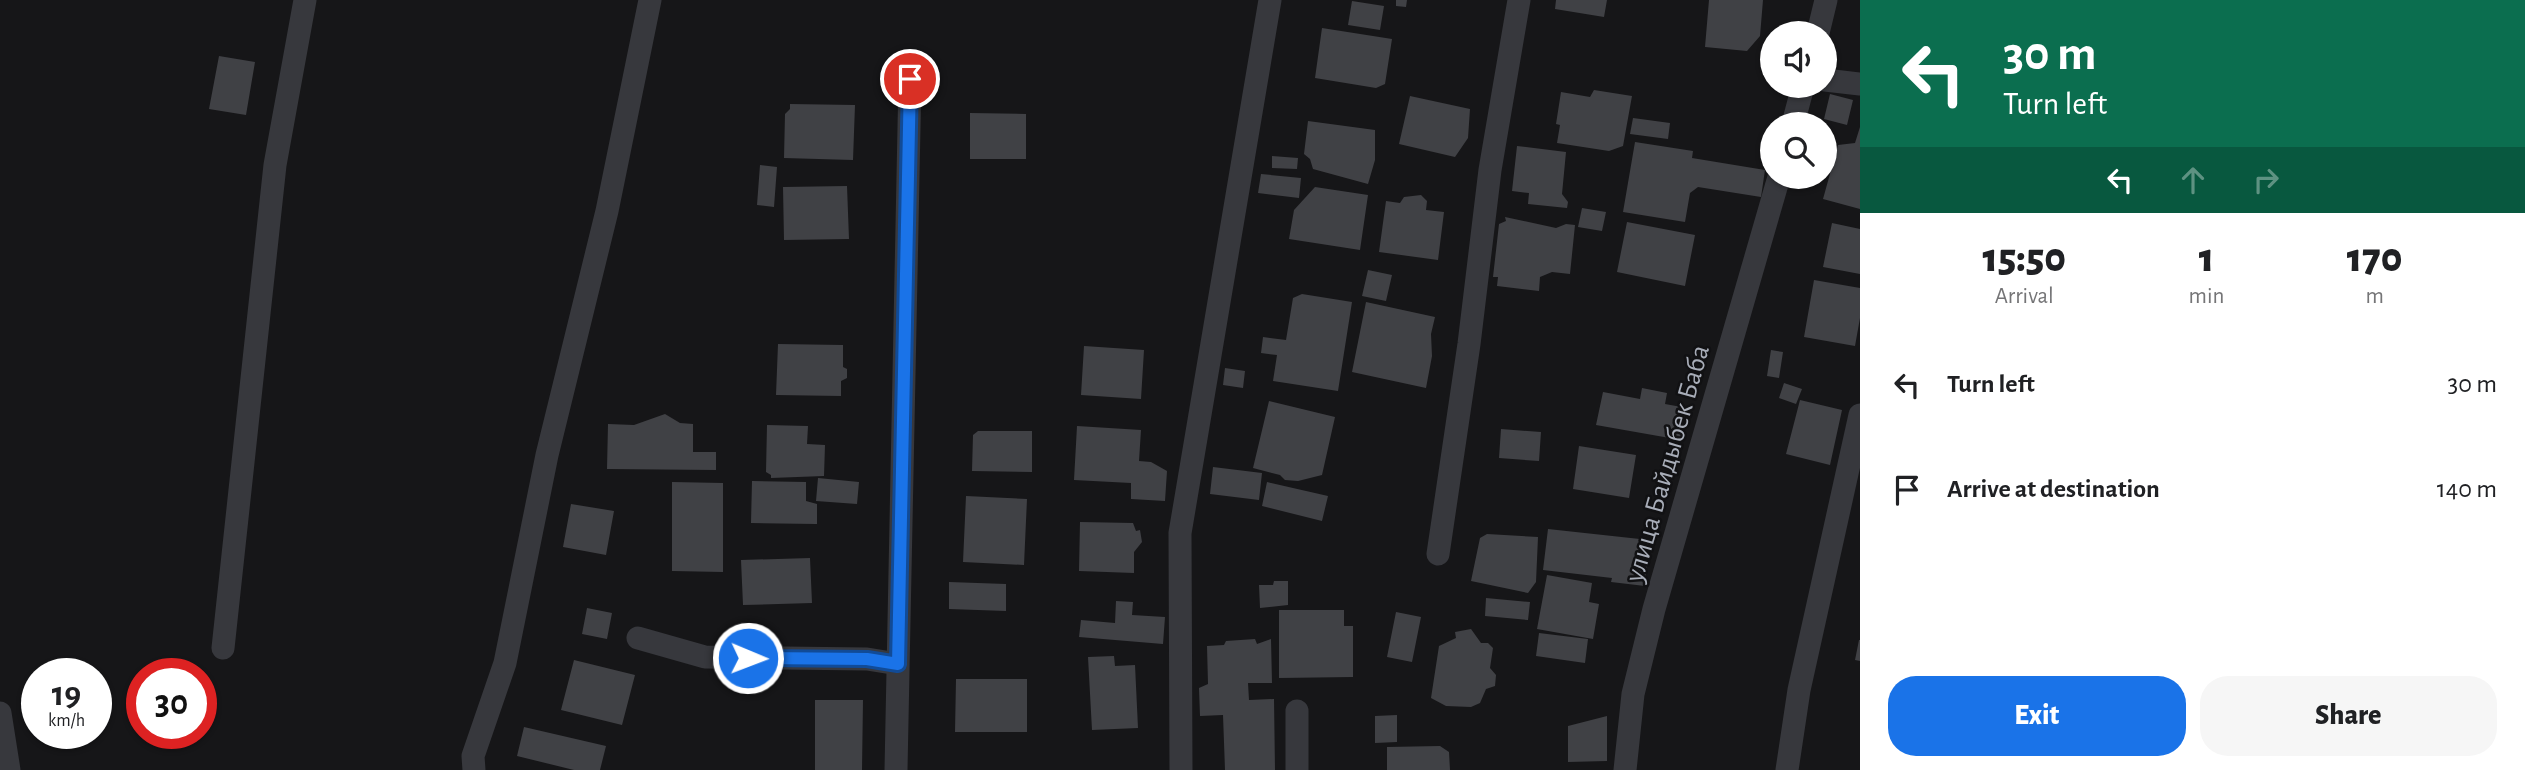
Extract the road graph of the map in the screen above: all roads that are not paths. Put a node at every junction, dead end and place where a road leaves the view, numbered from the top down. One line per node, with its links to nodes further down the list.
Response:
1 (305, 0): 14 (street)
2 (650, 0): 19 (street)
3 (1270, 0): 21 (street)
4 (1519, 0): 12 (street)
5 (1826, 0): 6 (street)
6 (1821, 21)
7 (910, 79): 15 (street)
8 (1837, 81): 9 (street)
9 (1860, 84)
10 (1776, 189): 23 (street, улица Байдыбек Баба)
11 (1860, 415): 24 (street)
12 (1437, 554)
13 (638, 638): 15 (street)
14 (223, 648)
15 (898, 664): 20 (street)
16 (1297, 712): 22 (street)
17 (0, 713): 18 (street)
18 (9, 770)
19 (474, 770)
20 (896, 770)
21 (1181, 770)
22 (1297, 770)
23 (1625, 770)
24 (1787, 770)

